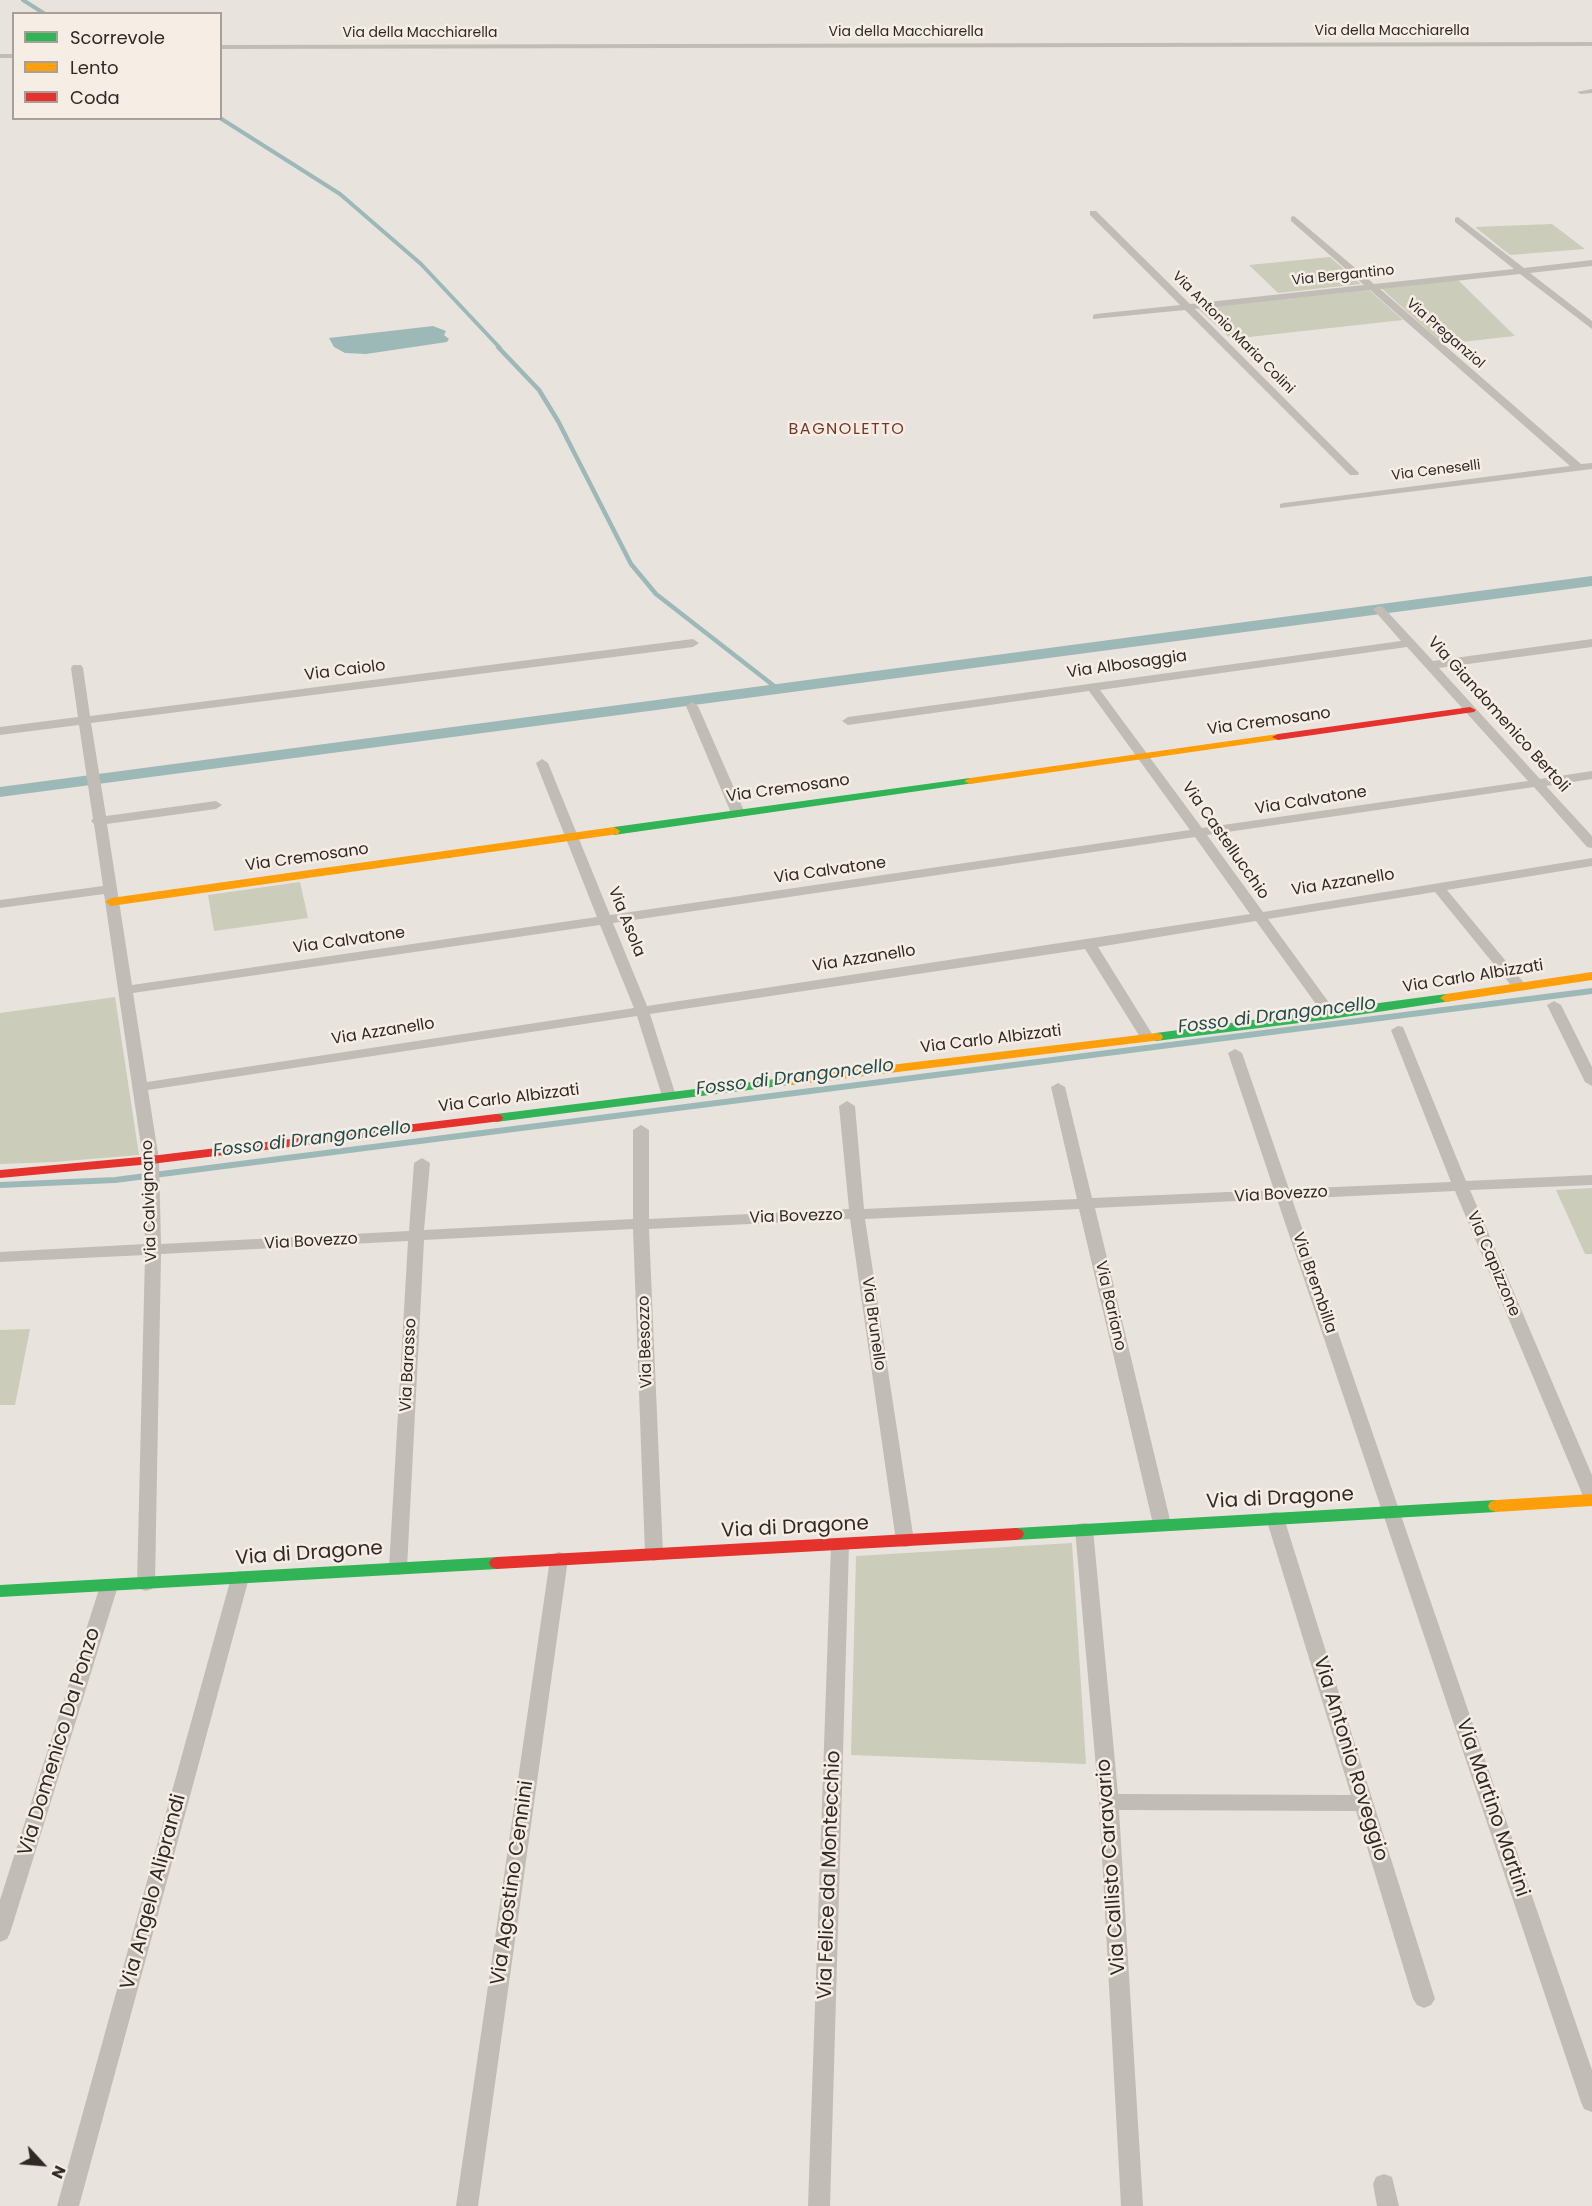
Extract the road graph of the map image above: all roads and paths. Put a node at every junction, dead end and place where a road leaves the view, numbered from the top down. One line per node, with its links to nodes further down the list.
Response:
1 (1592, 44): 2 (street, Via della Macchiarella)
2 (222, 47)
3 (1592, 91): 4 (street)
4 (1581, 92)
5 (1093, 213): 11 (street, Via Antonio Maria Colini)
6 (1294, 219): 10 (street, Via Preganziol)
7 (1458, 220): 9 (street)
8 (1592, 263): 9 (street, Via Bergantino)
9 (1521, 270): 10 (street, Via Bergantino); 13 (street)
10 (1369, 286): 11 (street, Via Bergantino); 15 (street, Via Preganziol)
11 (1188, 307): 12 (street, Via Bergantino); 16 (street, Via Antonio Maria Colini)
12 (1096, 317)
13 (1592, 326)
14 (1592, 466): 15 (street, Via Ceneselli)
15 (1579, 468): 17 (street, Via Ceneselli)
16 (1354, 473)
17 (1284, 506)
18 (1379, 609): 20 (street, Via Giandomenico Bertoli)
19 (693, 643): 27 (street, Via Caiolo)
20 (1410, 643): 22 (street, Via Giandomenico Bertoli); 24 (street, Via Albosaggia)
21 (1592, 643): 22 (street)
22 (1431, 665): 26 (street, Via Giandomenico Bertoli)
23 (76, 668): 27 (street, Via Calvignano)
24 (1092, 687): 28 (street, Via Albosaggia); 30 (street, Via Castellucchio)
25 (692, 706): 35 (street)
26 (1470, 710): 30 (street, Via Cremosano); 33 (street, Via Giandomenico Bertoli)
27 (84, 720): 29 (street, Via Caiolo); 36 (street, Via Calvignano)
28 (848, 721)
29 (0, 730)
30 (1143, 757): 35 (street, Via Cremosano); 37 (street, Via Castellucchio)
31 (542, 763): 38 (street, Via Asola)
32 (1592, 775): 33 (street, Via Calvatone)
33 (1538, 783): 37 (street, Via Calvatone); 39 (street, Via Giandomenico Bertoli)
34 (216, 805): 36 (street)
35 (738, 813): 38 (street, Via Cremosano)
36 (98, 821): 42 (street, Via Calvignano)
37 (1200, 834): 44 (street, Via Castellucchio); 45 (street, Via Calvatone)
38 (573, 837): 42 (street, Via Cremosano); 45 (street, Via Asola)
39 (1592, 844)
40 (1592, 862): 41 (street, Via Azzanello)
41 (1438, 887): 44 (street, Via Azzanello); 48 (street)
42 (110, 895): 43 (street); 49 (street, Via Calvignano)
43 (0, 904)
44 (1257, 916): 46 (street, Via Azzanello); 52 (street, Via Castellucchio)
45 (606, 920): 49 (street, Via Calvatone); 51 (street, Via Asola)
46 (1089, 944): 51 (street, Via Azzanello); 54 (street)
47 (1592, 976): 48 (street, Via Carlo Albizzati)
48 (1519, 986): 52 (street, Via Carlo Albizzati)
49 (126, 990): 57 (street, Via Calvignano)
50 (1554, 1005): 56 (street)
51 (642, 1011): 57 (street, Via Azzanello); 59 (street, Via Asola)
52 (1331, 1015): 54 (street, Via Carlo Albizzati)
53 (1398, 1030): 66 (street, Via Capizzone)
54 (1147, 1037): 59 (street, Via Carlo Albizzati)
55 (1235, 1053): 67 (street, Via Brembilla)
56 (1592, 1082)
57 (140, 1087): 62 (street, Via Calvignano)
58 (1058, 1087): 68 (street, Via Bariano)
59 (669, 1096): 62 (street, Via Carlo Albizzati)
60 (847, 1106): 69 (street, Via Brunello)
61 (641, 1130): 70 (street, Via Besozzo)
62 (151, 1160): 64 (street, Via Carlo Albizzati); 72 (street, Via Calvignano)
63 (422, 1163): 71 (street, Via Barasso)
64 (0, 1174)
65 (1592, 1180): 66 (street, Via Bovezzo)
66 (1461, 1187): 67 (street, Via Bovezzo); 74 (street, Via Capizzone)
67 (1283, 1195): 68 (street, Via Bovezzo); 75 (street, Via Brembilla)
68 (1086, 1204): 69 (street, Via Bovezzo); 77 (street, Via Bariano)
69 (857, 1215): 70 (street, Via Bovezzo); 79 (street, Via Brunello)
70 (641, 1224): 71 (street, Via Bovezzo); 81 (street, Via Besozzo)
71 (416, 1237): 72 (street, Via Bovezzo); 83 (street, Via Barasso)
72 (153, 1249): 73 (street, Via Bovezzo); 85 (street, Via Calvignano)
73 (0, 1257)
74 (1592, 1498): 75 (street, Via di Dragone)
75 (1392, 1514): 76 (street, Via di Dragone); 92 (street, Via Martino Martini)
76 (1275, 1518): 77 (street, Via di Dragone); 89 (street, Via Antonio Roveggio)
77 (1162, 1524): 78 (street, Via di Dragone)
78 (1084, 1529): 79 (street, Via di Dragone); 88 (street, Via Callisto Caravario)
79 (905, 1541): 80 (street, Via di Dragone)
80 (840, 1545): 81 (street, Via di Dragone); 96 (street, Via Felice da Montecchio)
81 (654, 1554): 82 (street, Via di Dragone)
82 (559, 1559): 83 (street, Via di Dragone); 95 (street, Via Agostino Cennini)
83 (398, 1568): 84 (street, Via di Dragone)
84 (240, 1578): 85 (street, Via di Dragone); 94 (street, Via Angelo Aliprandi)
85 (146, 1584): 86 (street, Via di Dragone)
86 (109, 1586): 87 (street, Via di Dragone); 90 (street, Via Domenico Da Ponzo)
87 (0, 1591)
88 (1109, 1802): 89 (street); 97 (street, Via Callisto Caravario)
89 (1364, 1803): 91 (street, Via Antonio Roveggio)
90 (0, 1933)
91 (1424, 1999)
92 (1592, 2102)
93 (1384, 2184): 98 (street)
94 (68, 2206)
95 (467, 2206)
96 (819, 2206)
97 (1132, 2206)
98 (1388, 2206)

